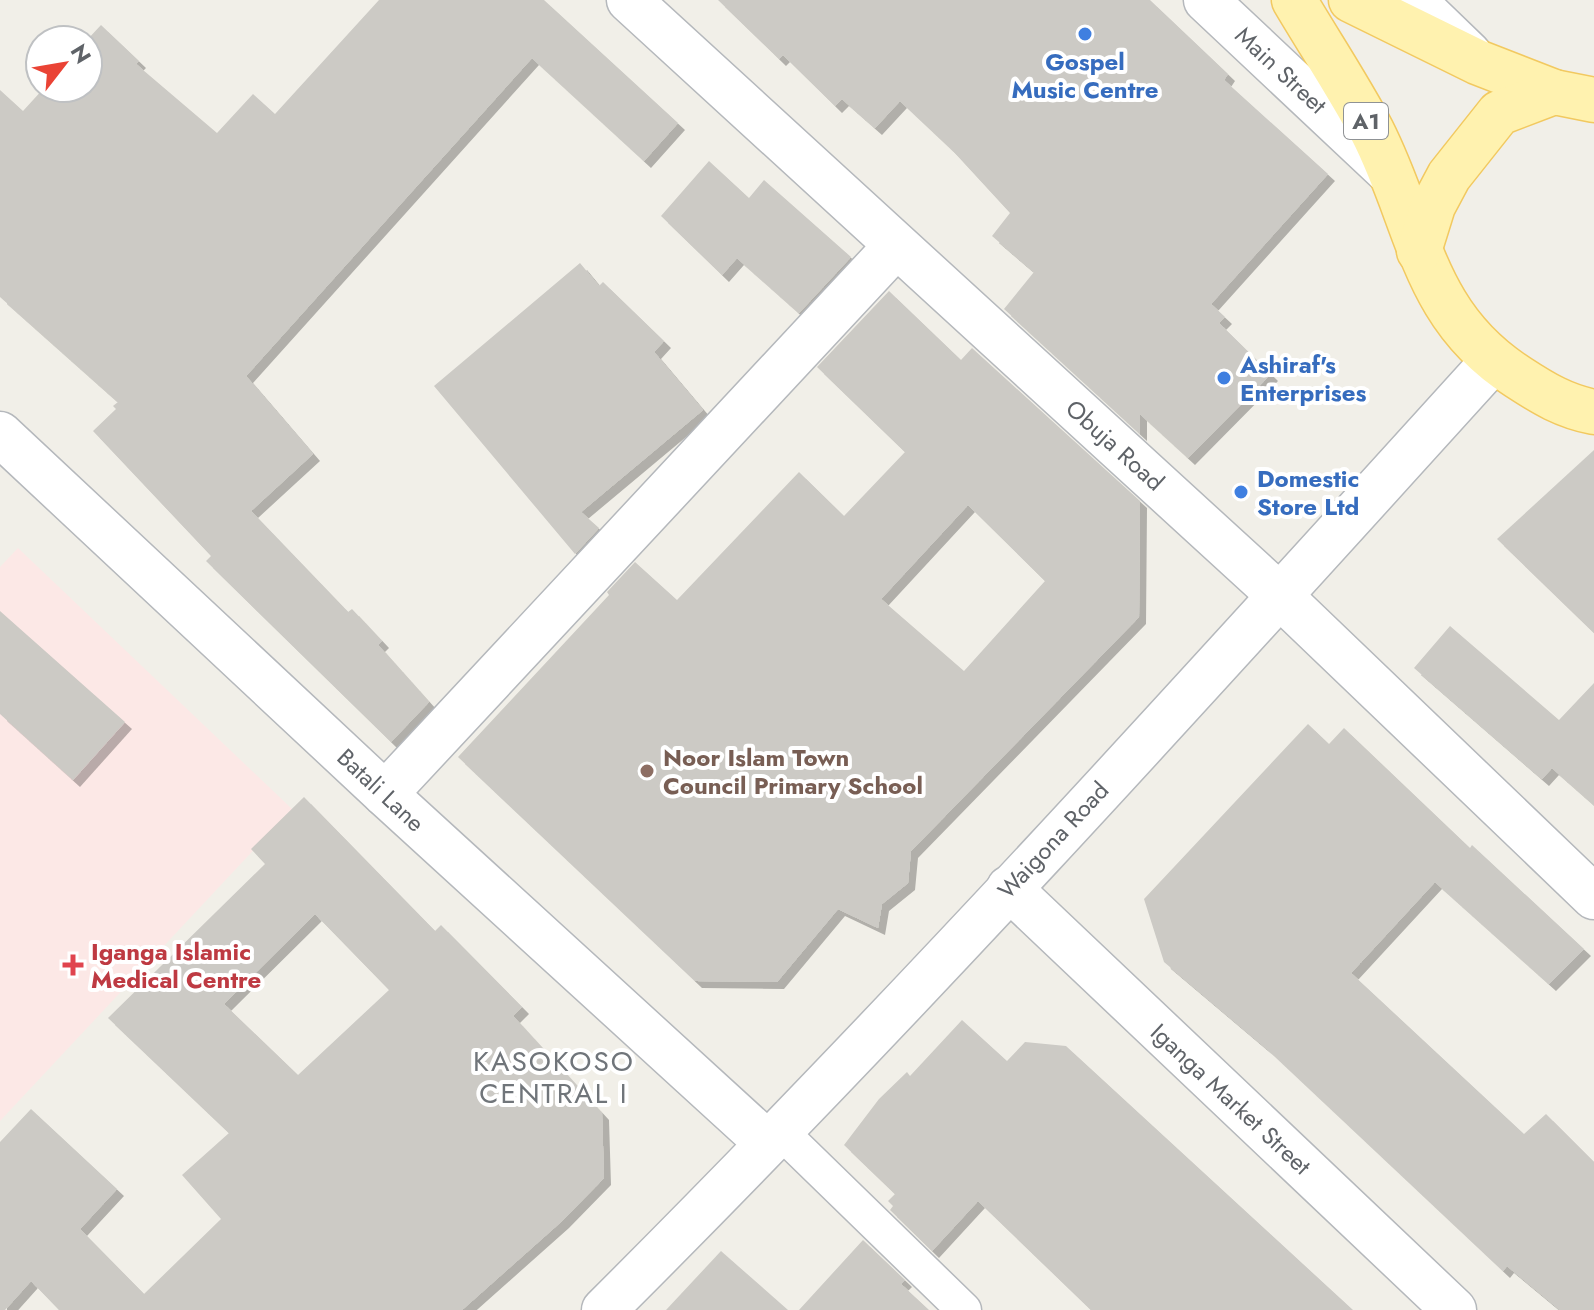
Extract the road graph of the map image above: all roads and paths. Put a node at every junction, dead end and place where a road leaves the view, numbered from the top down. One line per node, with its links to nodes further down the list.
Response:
1 (629, 0): 9 (street, Obuja Road)
2 (1206, 0): 8 (street, Main Street)
3 (1294, 0): 8 (main road, Main Street / A1)
4 (1351, 0): 6 (main road)
5 (1413, 0): 6 (street)
6 (1477, 62): 7 (main road)
7 (1574, 96): 10 (main road)
8 (1390, 173): 10 (main road, Main Street / A1)
9 (896, 246): 14 (street, Obuja Road); 15 (street)
10 (1419, 251): 11 (main road, Main Street / A1)
11 (1493, 361): 12 (main road, Main Street / A1); 14 (street, Waigona Road)
12 (1594, 412)
13 (0, 434): 15 (street, Batali Lane)
14 (1280, 596): 16 (street, Waigona Road); 17 (street, Obuja Road)
15 (385, 794): 18 (street, Batali Lane)
16 (1009, 888): 18 (street, Waigona Road); 21 (street, Iganga Market Street)
17 (1594, 897)
18 (772, 1136): 19 (street, Waigona Road); 20 (lane)
19 (604, 1310)
20 (964, 1310)
21 (1454, 1310)

